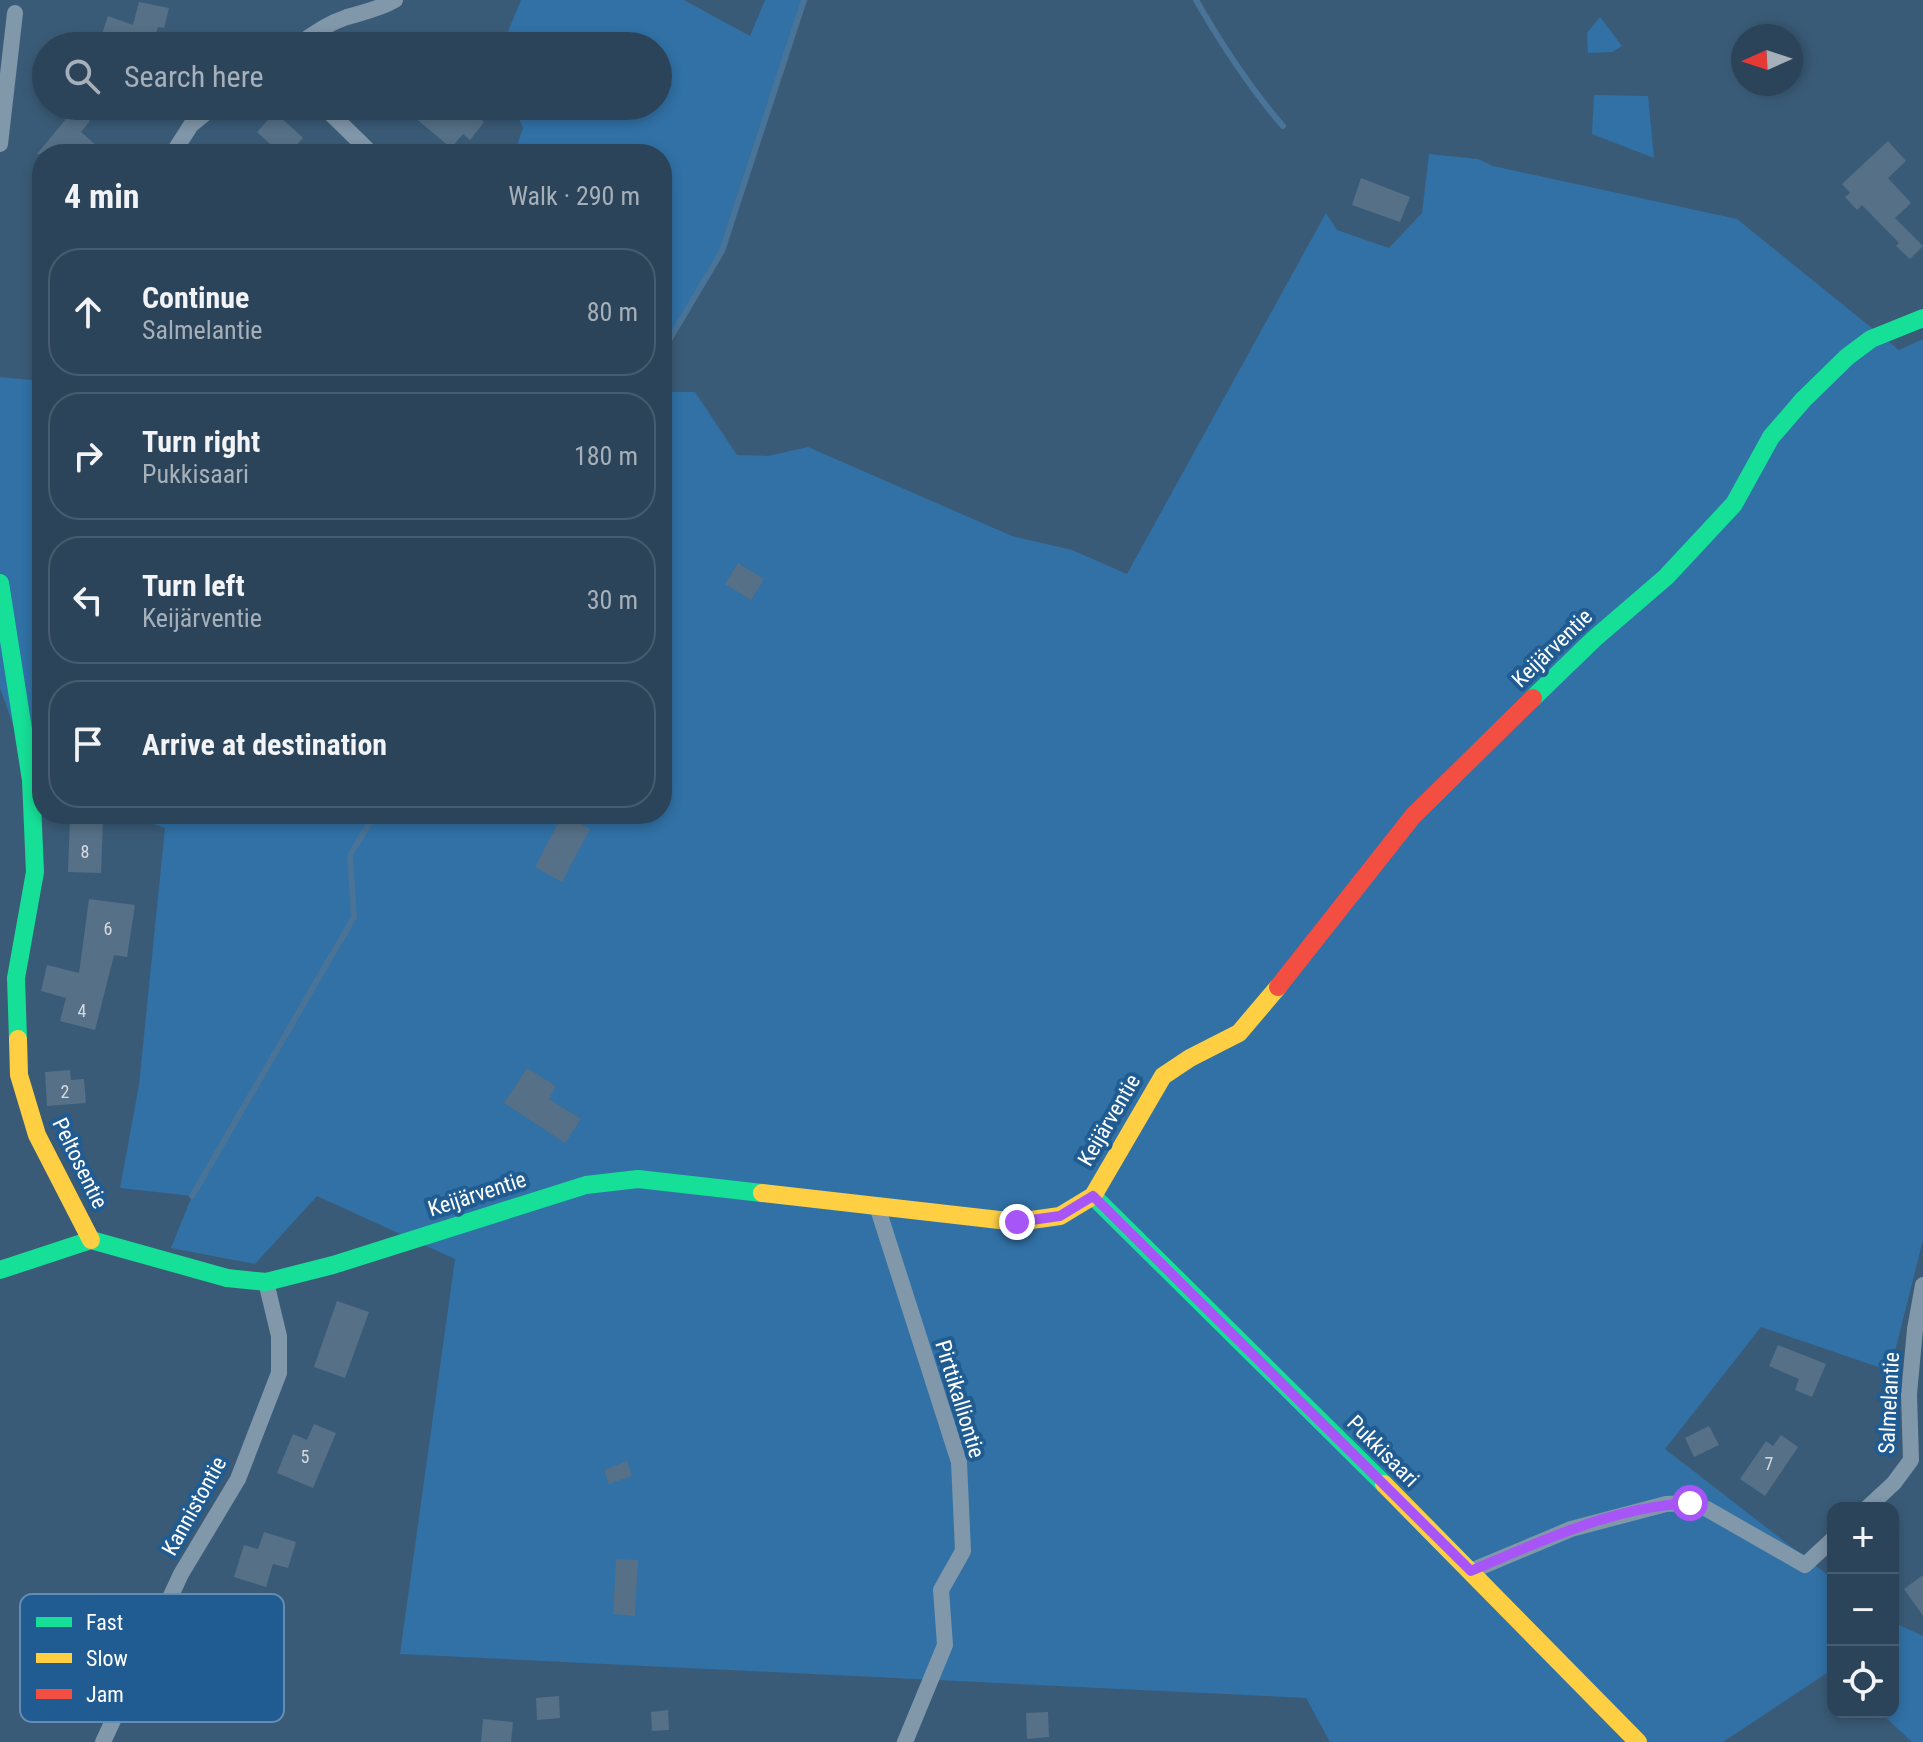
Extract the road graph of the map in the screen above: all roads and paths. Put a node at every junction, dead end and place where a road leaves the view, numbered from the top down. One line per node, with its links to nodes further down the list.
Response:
1 (395, 0): 3 (street)
2 (15, 13): 6 (street)
3 (315, 32)
4 (197, 120): 7 (street)
5 (337, 120): 8 (street)
6 (0, 144)
7 (179, 144)
8 (362, 144)
9 (1923, 318): 13 (street, Keijärventie)
10 (0, 583): 11 (street, Peltosentie)
11 (32, 803)
12 (33, 824): 15 (street, Peltosentie)
13 (1093, 1196): 14 (street, Keijärventie); 21 (street, Pukkisaari)
14 (877, 1206): 17 (street, Keijärventie); 25 (street, Pirttikalliontie)
15 (91, 1240): 16 (street); 17 (street, Keijärventie)
16 (0, 1270)
17 (266, 1282): 22 (street, Kannistontie)
18 (1923, 1285): 19 (street, Salmelantie)
19 (1873, 1502)
20 (1827, 1545): 21 (street)
21 (1471, 1571): 26 (street, Pukkisaari)
22 (172, 1594)
23 (112, 1722): 24 (street, Kannistontie)
24 (103, 1742)
25 (905, 1742)
26 (1638, 1742)

